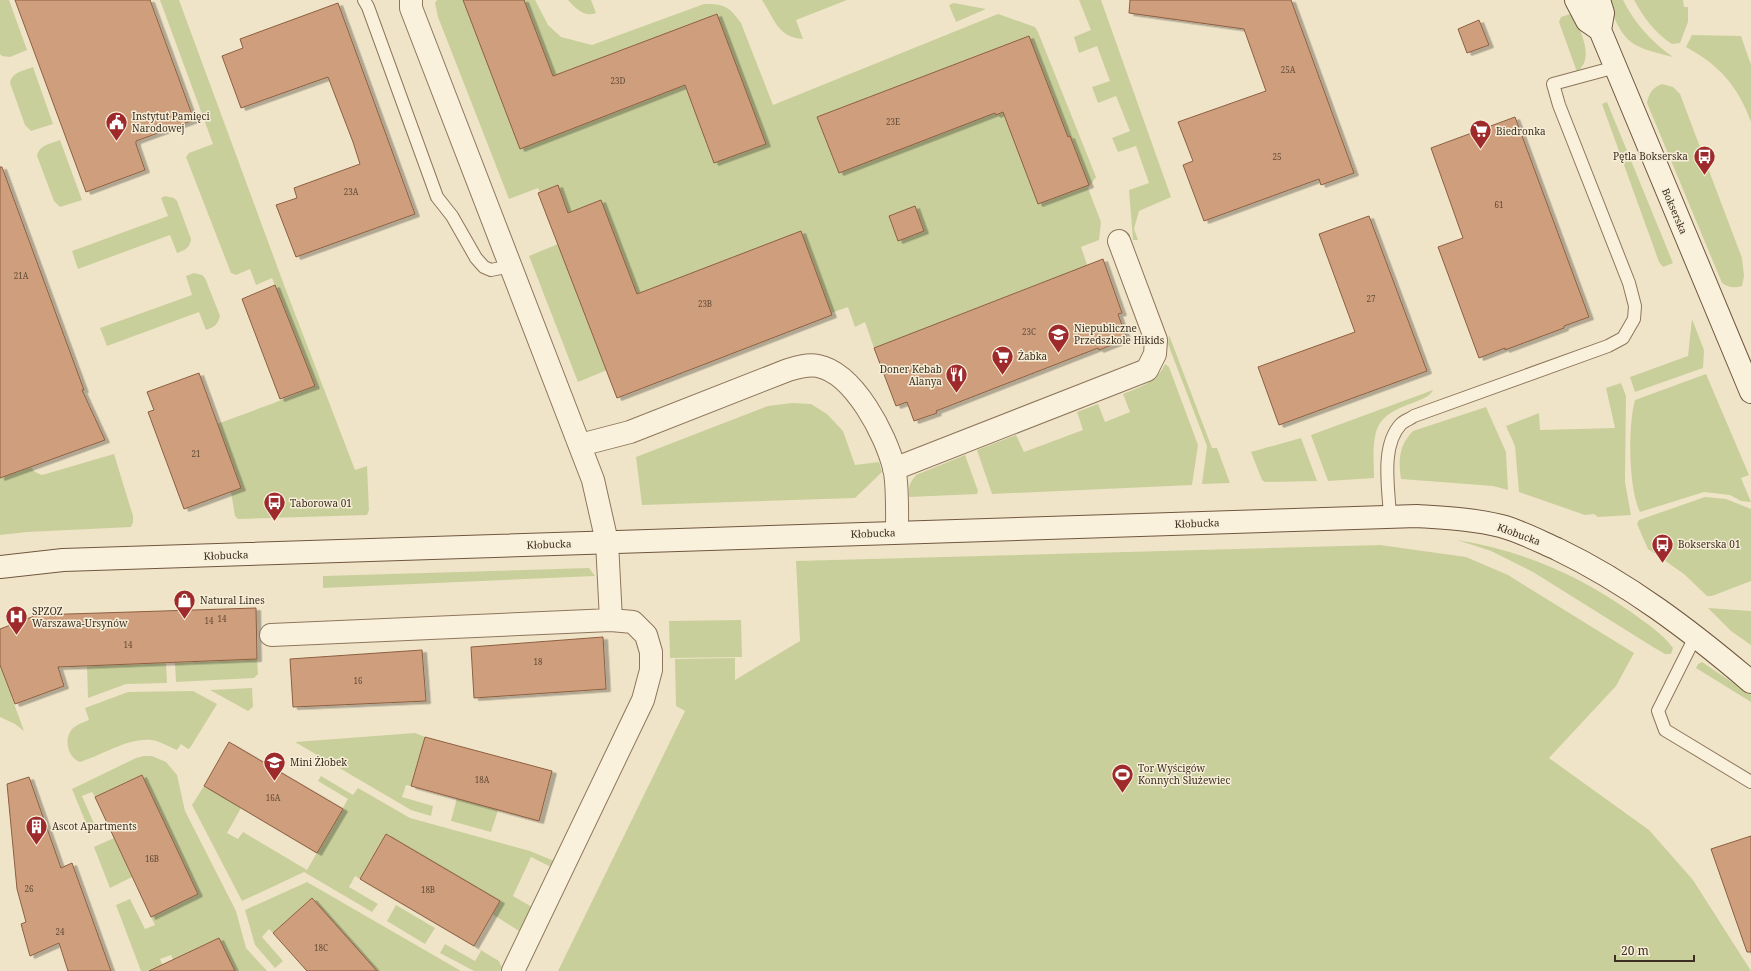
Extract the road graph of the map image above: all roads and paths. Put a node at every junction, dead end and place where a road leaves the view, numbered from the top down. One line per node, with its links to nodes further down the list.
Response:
1 (364, 0): 8 (lane)
2 (411, 0): 8 (street)
3 (1576, 0): 5 (street, Bokserska)
4 (1599, 0): 5 (street)
5 (1600, 30): 6 (street, Bokserska)
6 (1616, 68): 9 (street, Bokserska); 12 (lane)
7 (1119, 241): 11 (street)
8 (511, 266): 10 (street)
9 (1751, 392)
10 (580, 445): 11 (street); 14 (street)
11 (894, 468): 13 (street)
12 (1390, 517): 13 (street, Kłobucka); 18 (street, Kłobucka)
13 (897, 532): 14 (street, Kłobucka)
14 (607, 542): 15 (street, Kłobucka); 16 (street)
15 (0, 567)
16 (611, 620): 17 (street); 22 (street)
17 (270, 635)
18 (1704, 643): 19 (street, Kłobucka); 20 (street, Kłobucka); 21 (lane)
19 (1751, 664)
20 (1751, 682)
21 (1751, 782)
22 (513, 971)

